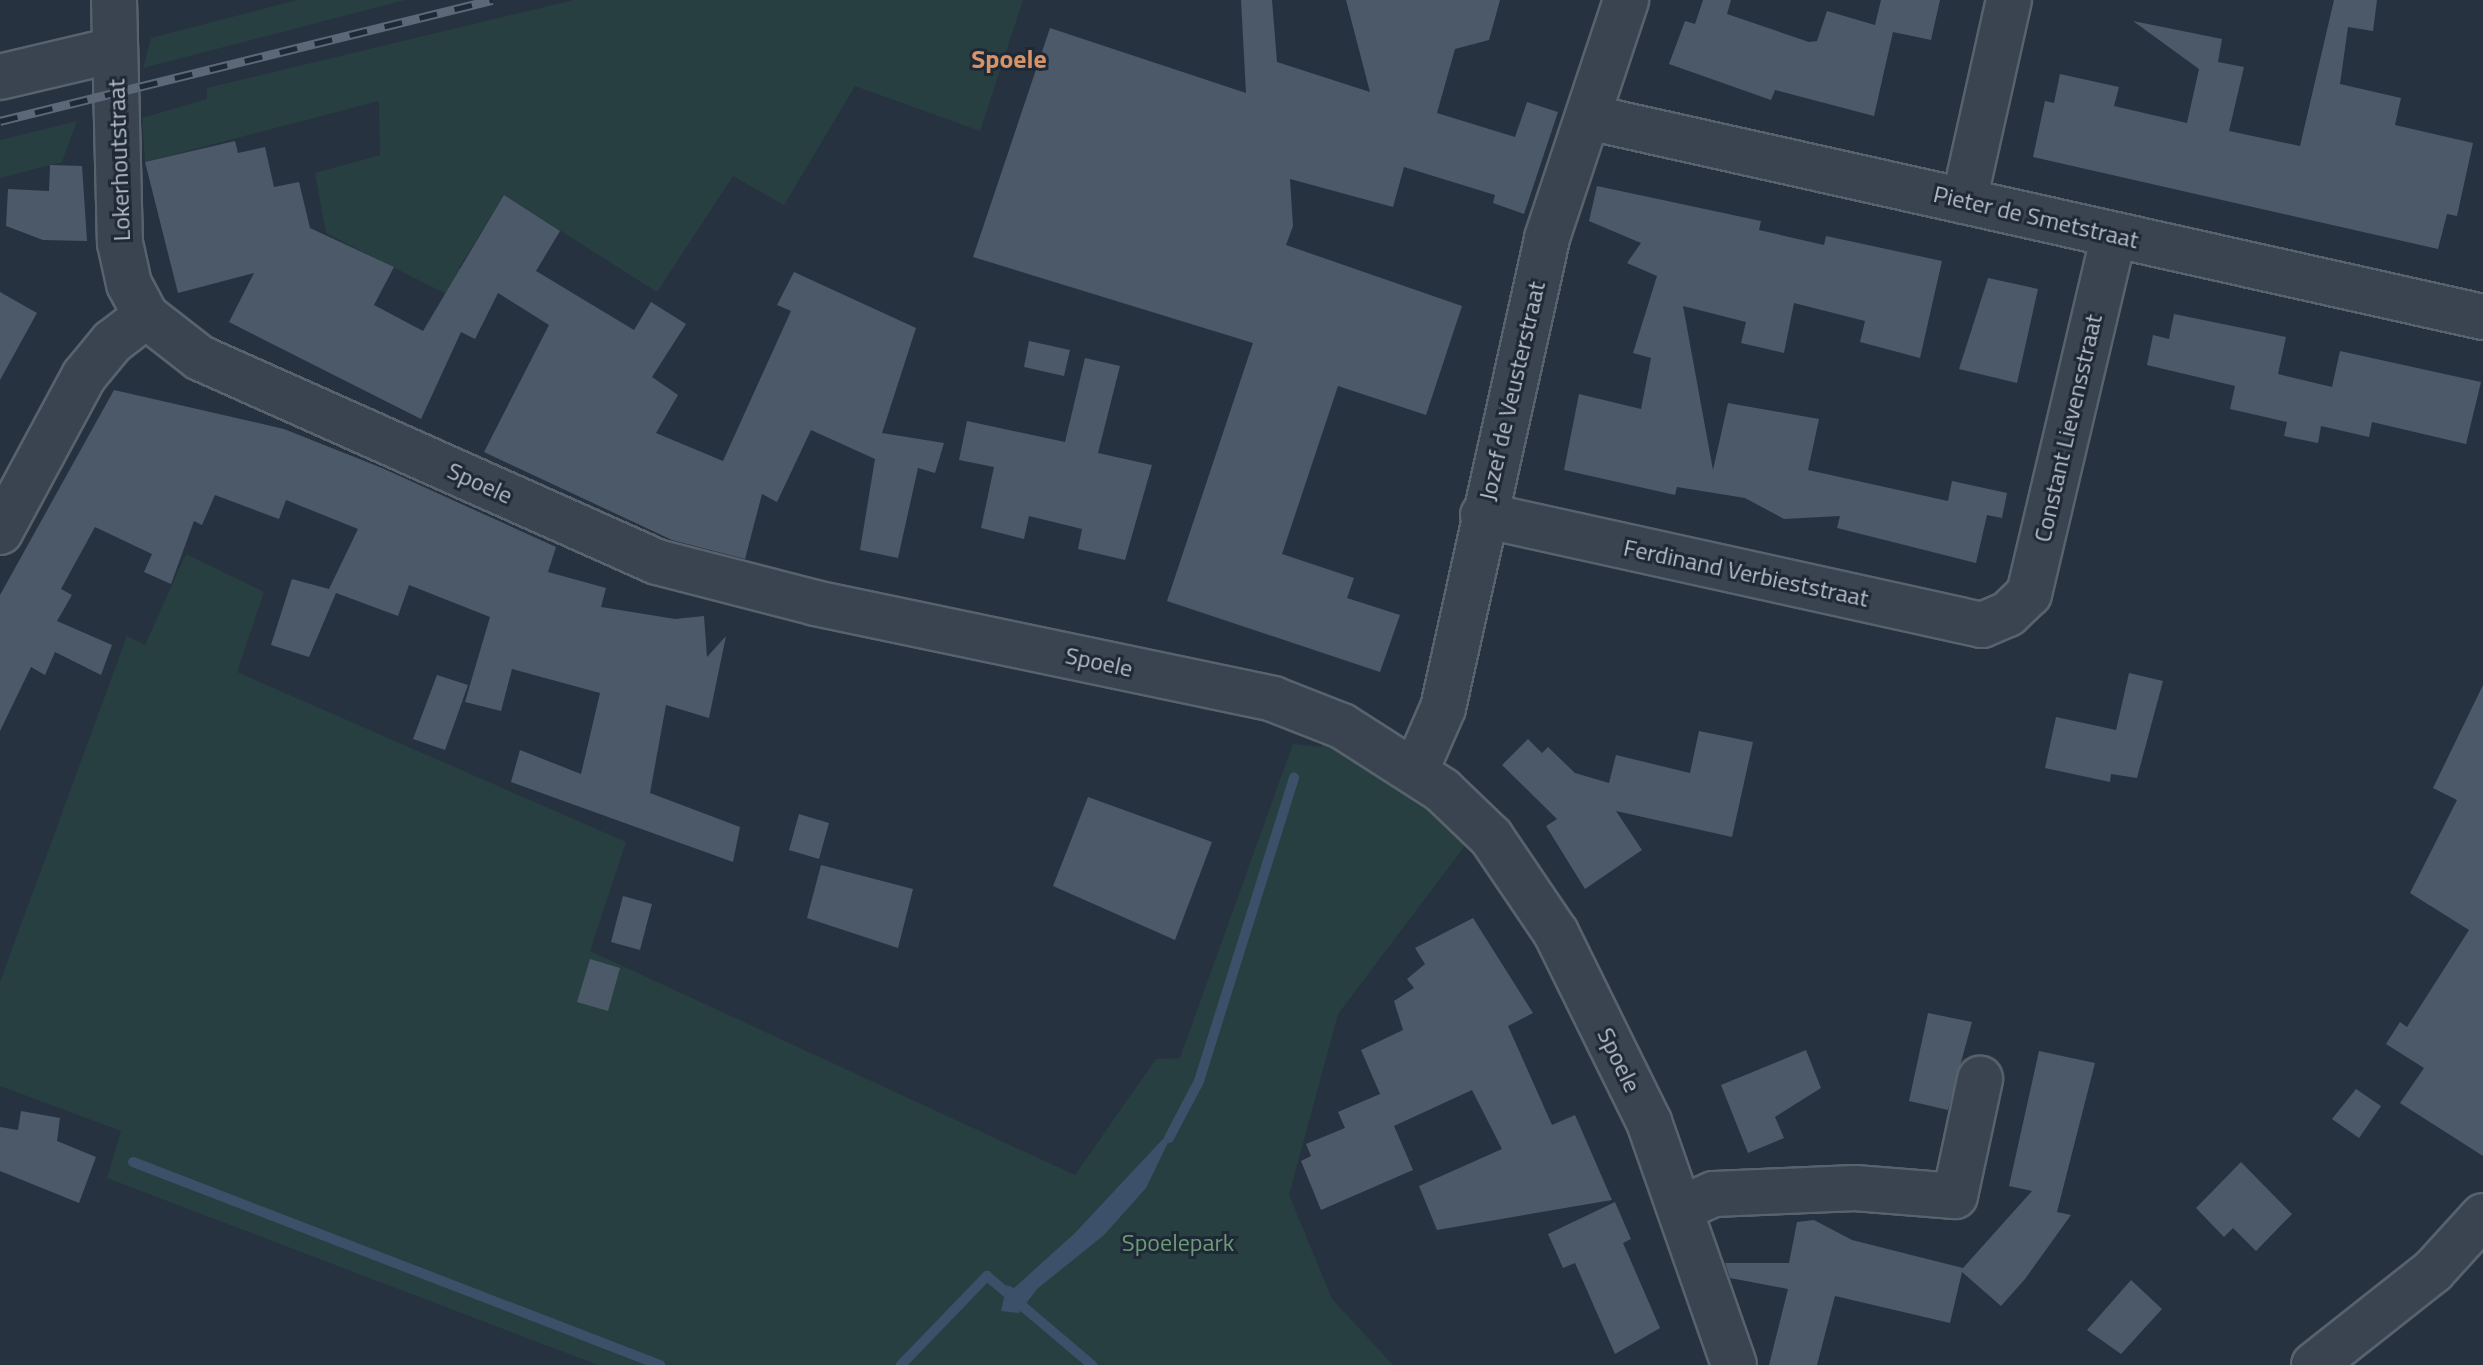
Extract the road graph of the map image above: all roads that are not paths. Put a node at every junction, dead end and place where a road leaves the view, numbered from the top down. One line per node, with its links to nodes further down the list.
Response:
1 (114, 0): 4 (street, Lokerhoutstraat)
2 (2009, 0): 7 (street)
3 (1622, 5): 6 (street, Jozef de Veusterstraat)
4 (114, 50): 5 (street); 9 (street, Lokerhoutstraat)
5 (0, 77)
6 (1588, 117): 7 (street, Pieter de Smetstraat); 11 (street, Jozef de Veusterstraat)
7 (1964, 201): 8 (street, Pieter de Smetstraat)
8 (2114, 235): 10 (street, Pieter de Smetstraat); 13 (street, Constant Lievensstraat)
9 (146, 316): 12 (street); 14 (street, Spoele)
10 (2483, 317)
11 (1483, 515): 13 (street, Ferdinand Verbieststraat); 14 (street, Jozef de Veusterstraat)
12 (0, 532)
13 (2008, 614)
14 (1416, 770): 16 (street, Spoele)
15 (1980, 1079): 16 (street)
16 (1680, 1209): 18 (street, Spoele)
17 (2483, 1216): 19 (street)
18 (1734, 1365)
19 (2314, 1365)

